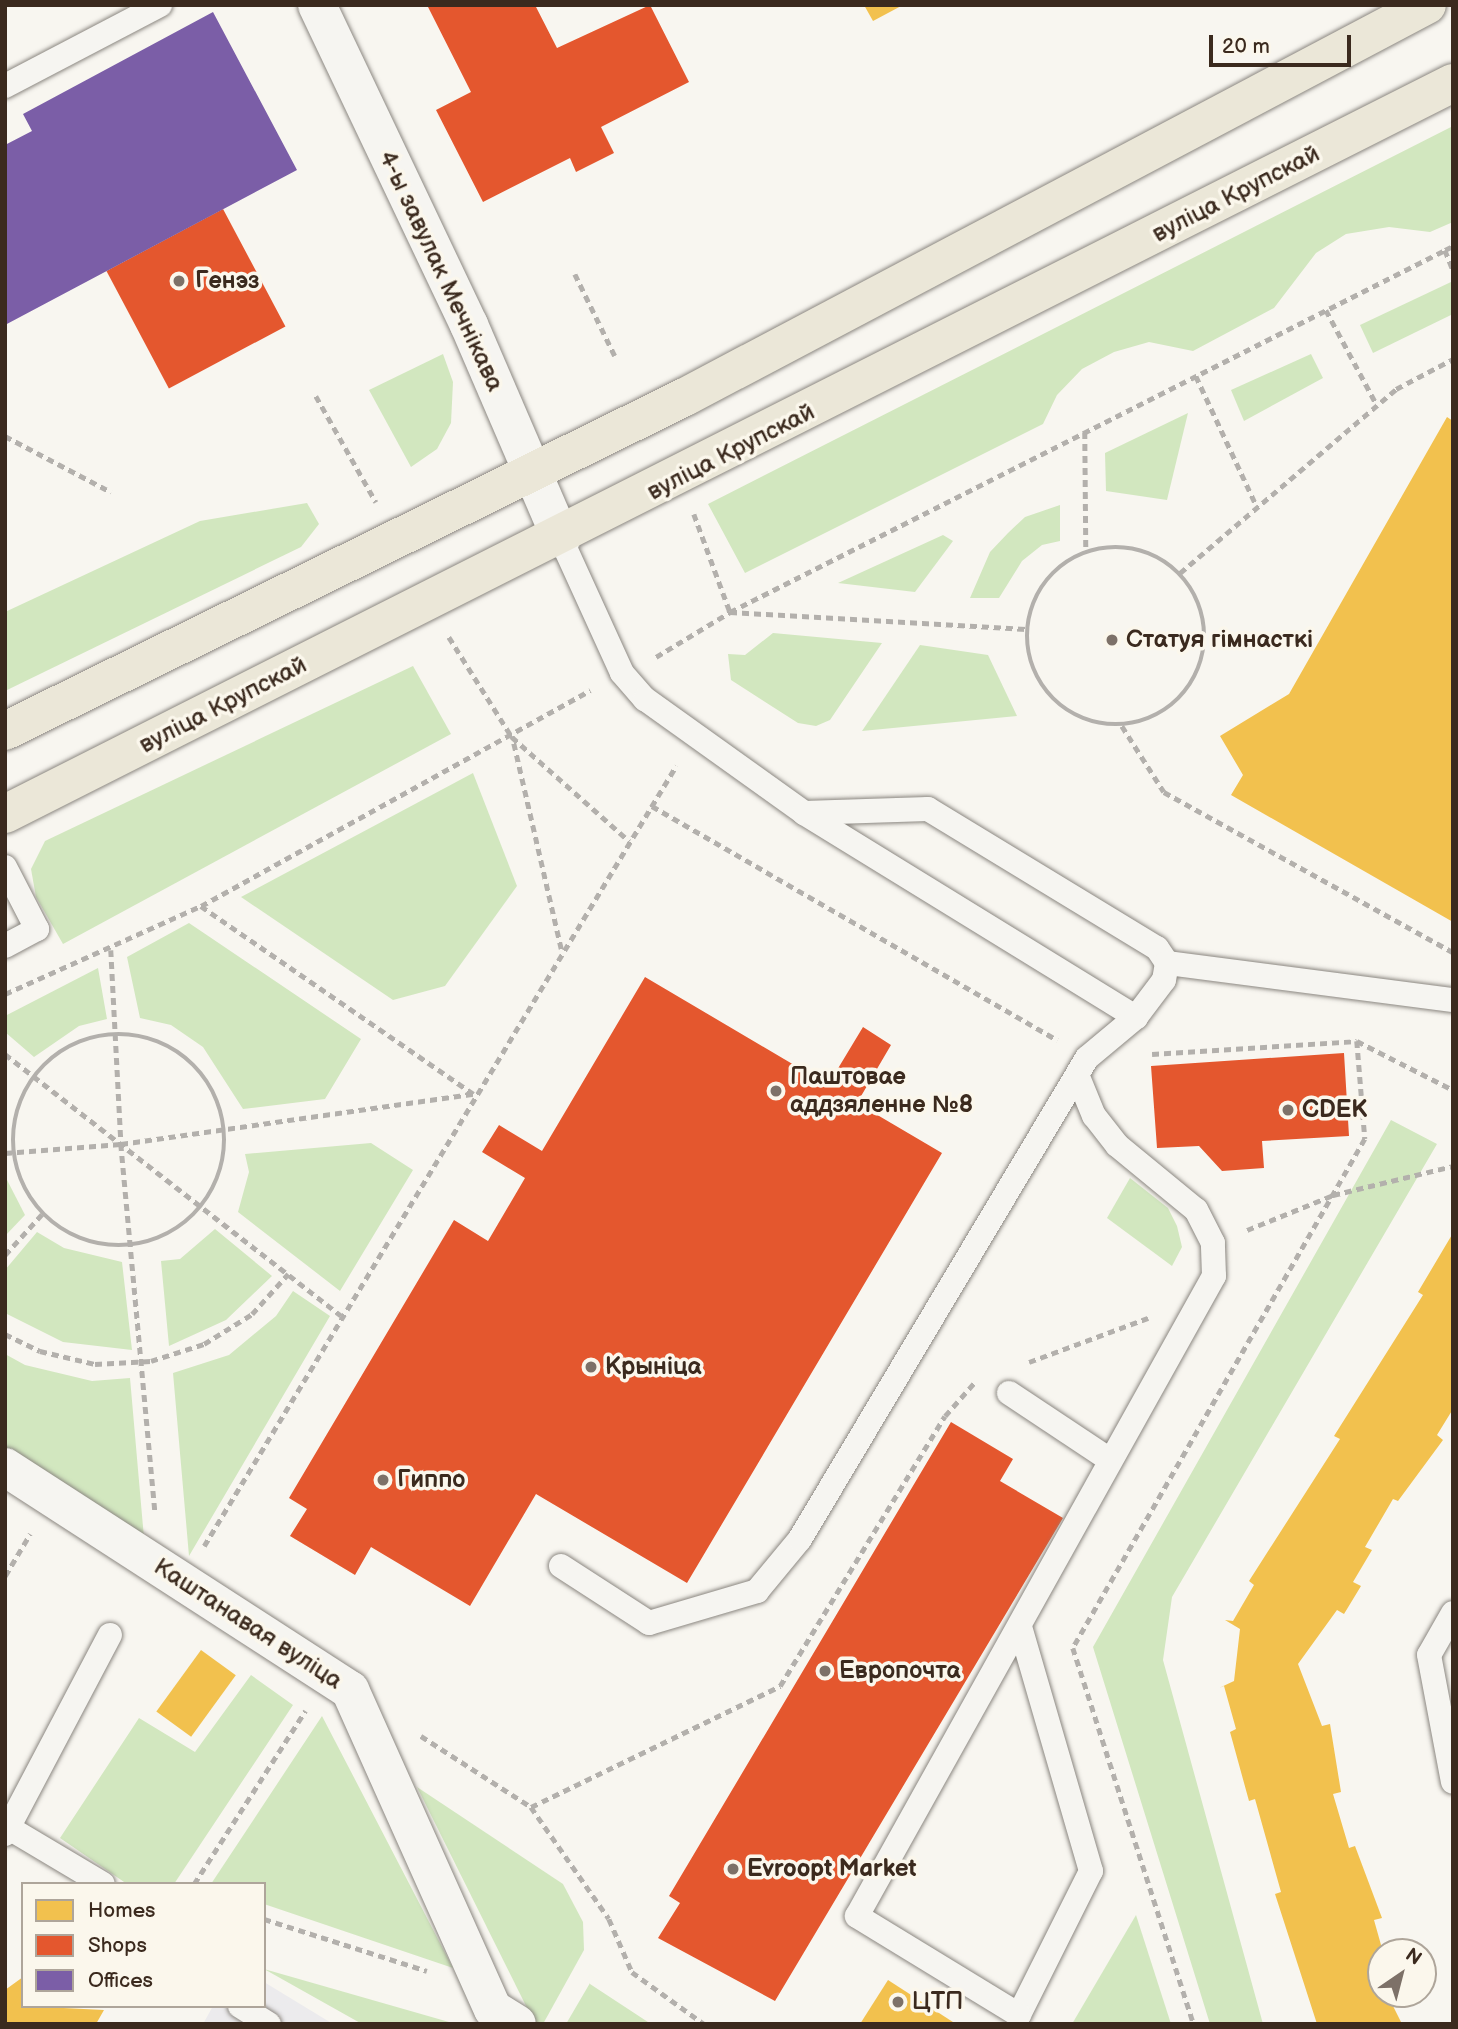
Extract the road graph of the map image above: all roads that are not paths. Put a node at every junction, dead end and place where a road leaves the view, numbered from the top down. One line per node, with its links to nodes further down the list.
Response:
1 (160, 5): 5 (lane)
2 (317, 5): 6 (street, 4-ы завулак Мечнікава)
3 (1427, 5): 6 (main road)
4 (1453, 83): 7 (main road, вуліца Крупскай)
5 (5, 86)
6 (531, 475): 7 (street, 4-ы завулак Мечнікава); 8 (main road)
7 (561, 539): 9 (lane); 10 (main road, вуліца Крупскай)
8 (5, 731)
9 (804, 813): 13 (lane); 15 (lane)
10 (5, 814)
11 (5, 867): 12 (lane)
12 (5, 946)
13 (1167, 962): 14 (lane); 15 (lane)
14 (1453, 1000)
15 (1136, 1017): 16 (lane)
16 (1083, 1067): 18 (lane); 20 (lane)
17 (1009, 1393): 18 (lane)
18 (1110, 1460): 22 (lane)
19 (5, 1467): 28 (street, Каштанавая вуліца)
20 (561, 1566)
21 (1453, 1612): 24 (lane)
22 (1021, 1630): 22 (lane)
23 (110, 1635): 25 (lane)
24 (1453, 1782)
25 (7, 1831): 26 (lane)
26 (99, 1882)
27 (243, 2008): 29 (lane)
28 (505, 2016)
29 (269, 2024)

